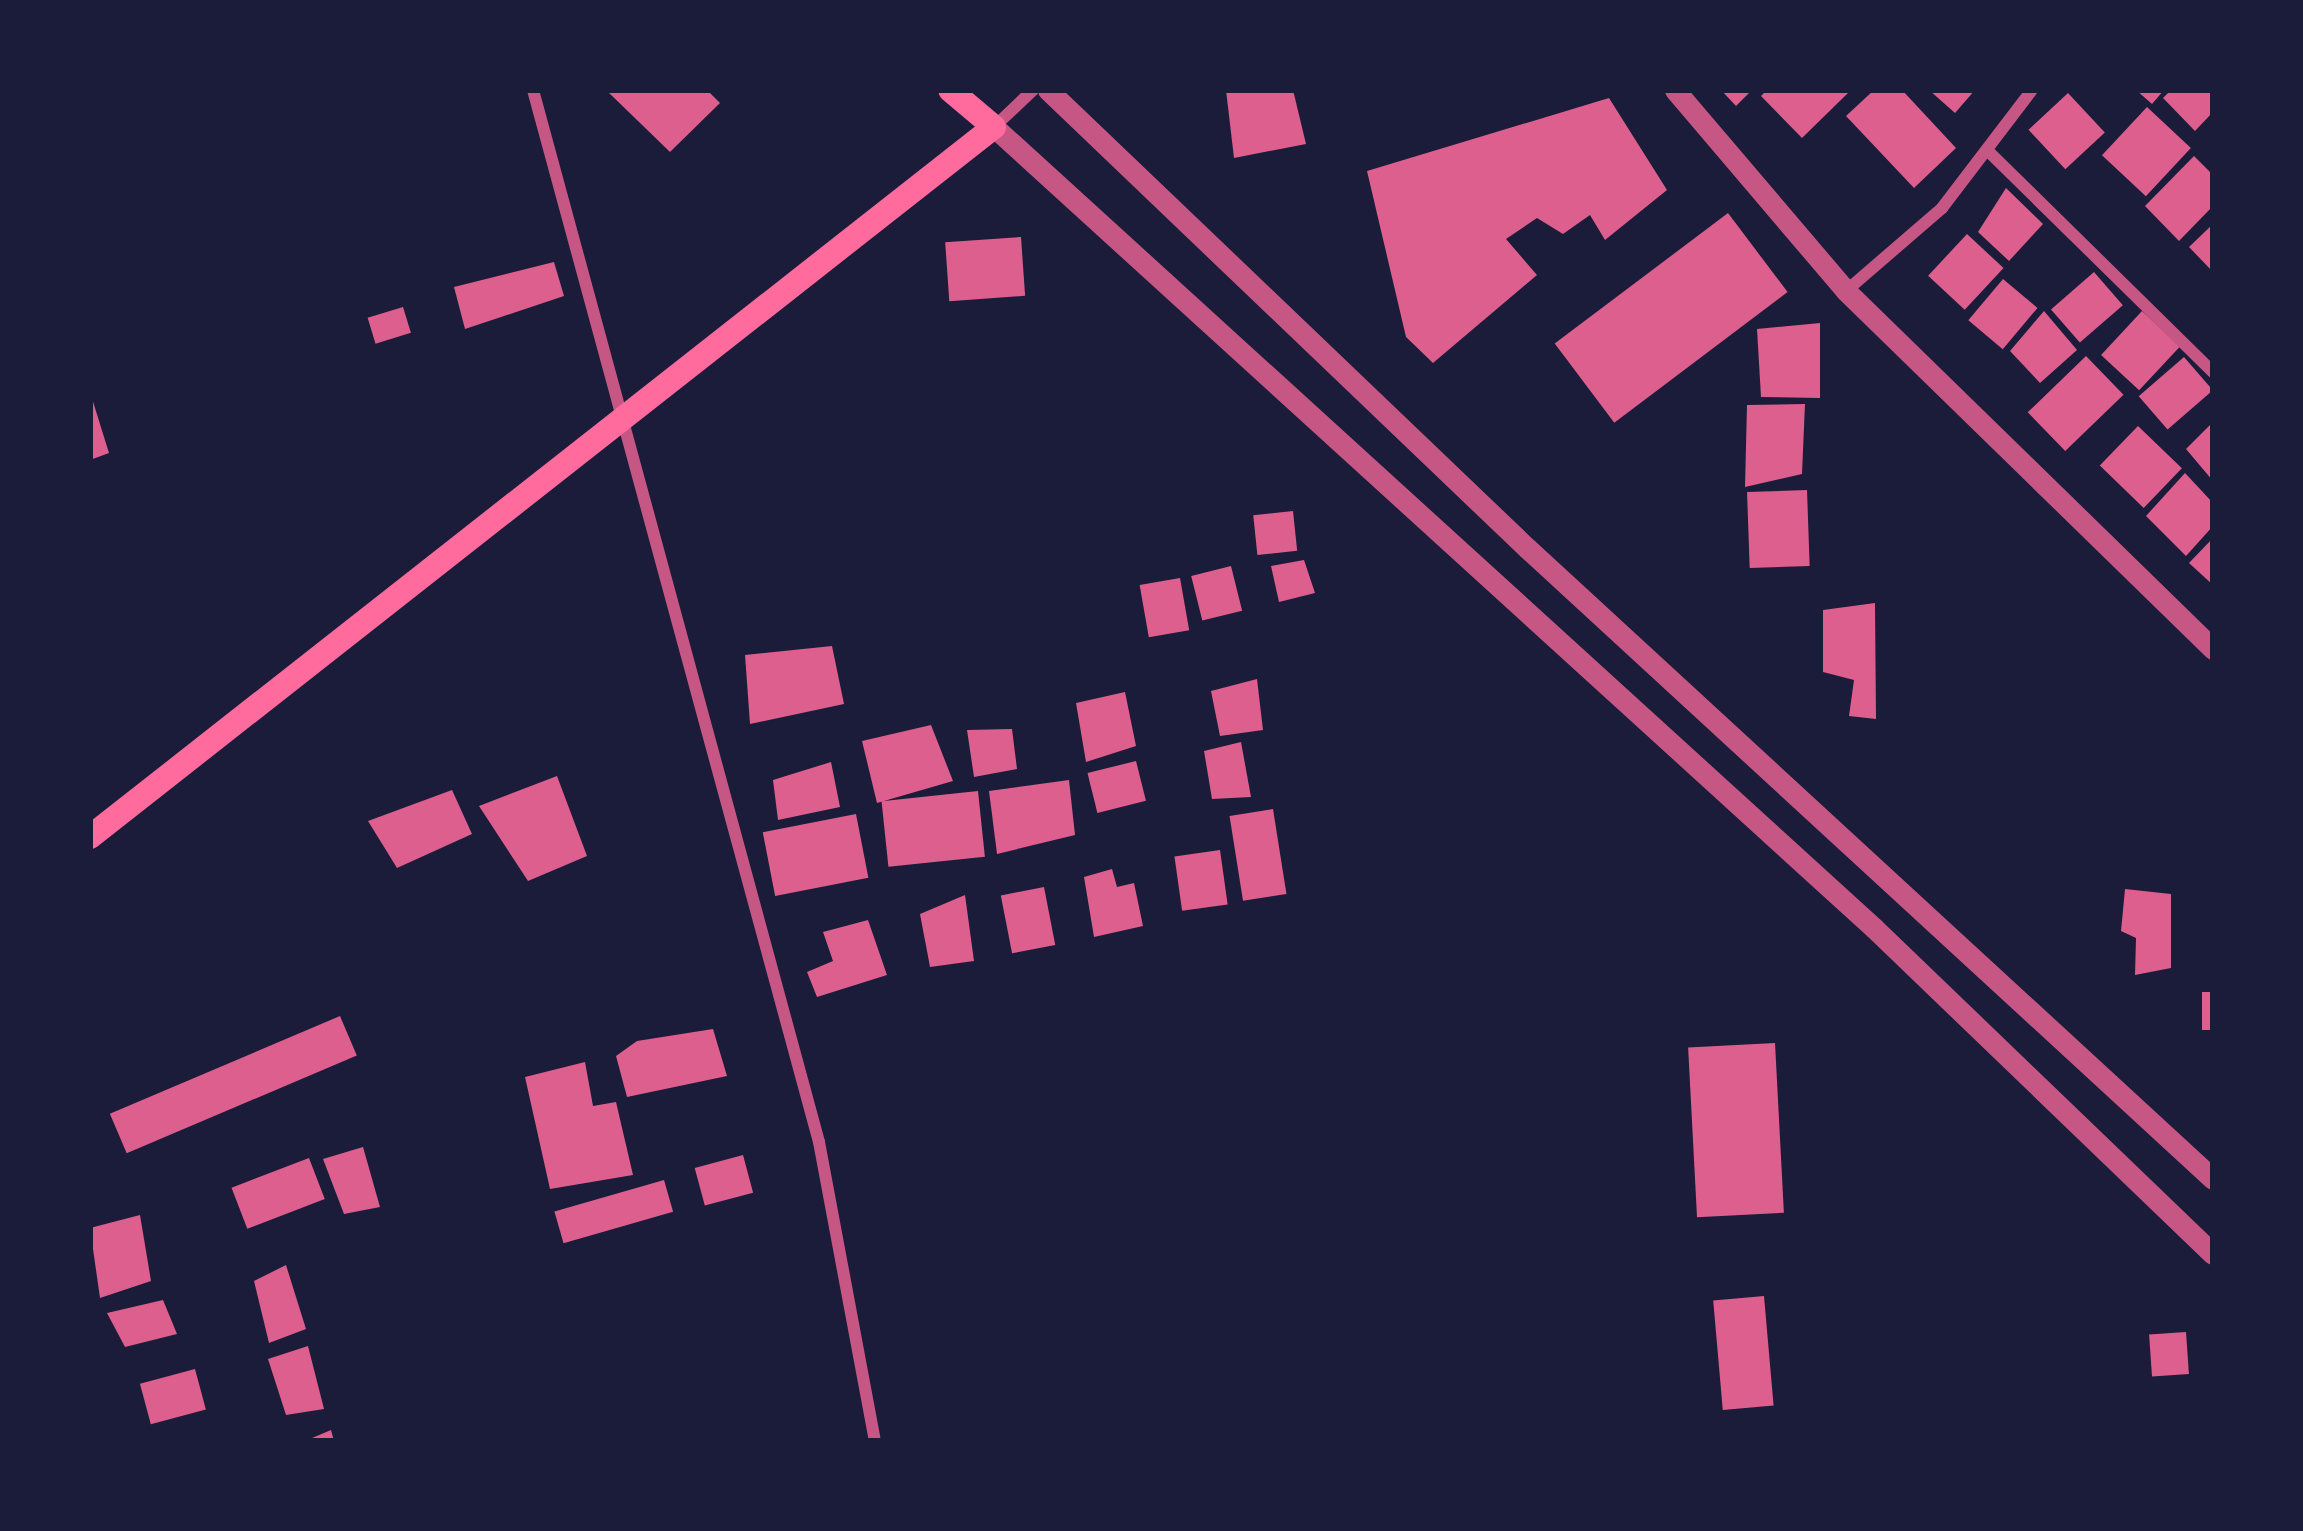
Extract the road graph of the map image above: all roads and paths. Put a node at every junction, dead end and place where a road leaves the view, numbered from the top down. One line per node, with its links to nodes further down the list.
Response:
1 (533, 90): 11 (street)
2 (950, 90): 7 (main road)
3 (1034, 90): 7 (street)
4 (1048, 90): 14 (street)
5 (1676, 90): 9 (street)
6 (2032, 90): 8 (street)
7 (994, 127): 11 (main road); 15 (street)
8 (1987, 150): 9 (street); 10 (street)
9 (1846, 291): 12 (street)
10 (2213, 372)
11 (628, 419): 13 (main road); 16 (street)
12 (2213, 649)
13 (90, 838)
14 (2213, 1179)
15 (2213, 1254)
16 (875, 1441)

